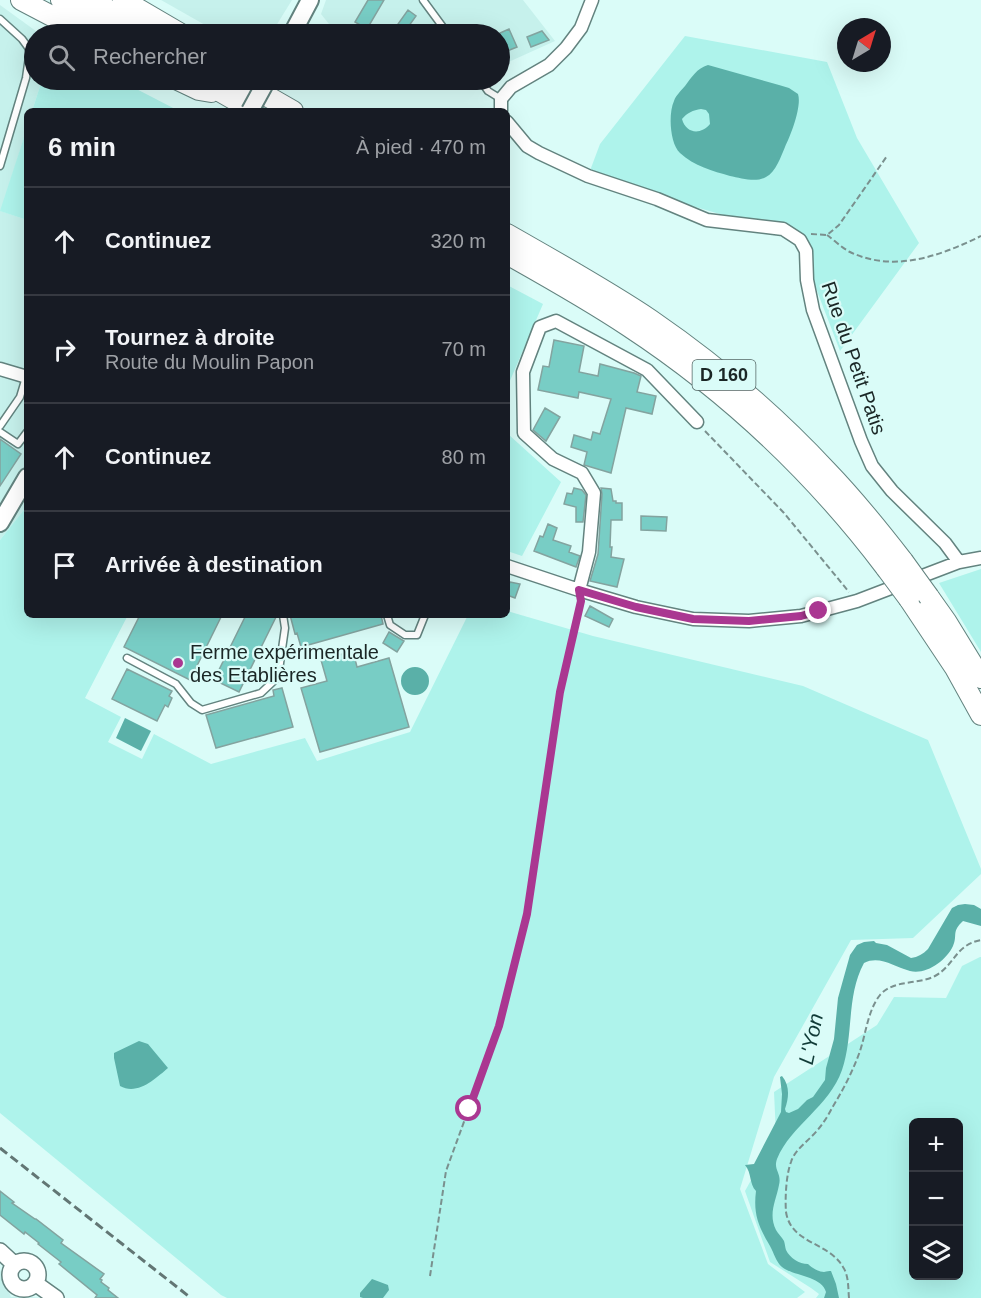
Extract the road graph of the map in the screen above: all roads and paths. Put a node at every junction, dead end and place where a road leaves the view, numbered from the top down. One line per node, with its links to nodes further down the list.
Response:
1 (21, 0): 9 (highway)
2 (61, 0): 10 (highway)
3 (90, 0): 11 (highway)
4 (123, 0): 12 (highway)
5 (310, 0): 13 (main road)
6 (423, 0): 14 (lane)
7 (592, 0): 17 (street)
8 (0, 20): 15 (lane)
9 (67, 24)
10 (105, 24)
11 (136, 24)
12 (164, 24)
13 (297, 24)
14 (441, 24)
15 (24, 42)
16 (24, 85): 31 (lane)
17 (510, 89)
18 (200, 90): 24 (highway)
19 (217, 90): 24 (highway)
20 (256, 90): 28 (highway)
21 (262, 90): 27 (main road, bridge)
22 (487, 90): 25 (lane)
23 (509, 90): 25 (street)
24 (226, 95): 26 (highway)
25 (501, 105)
26 (247, 108)
27 (253, 108)
28 (288, 108)
29 (510, 126): 35 (street)
30 (887, 156): 32 (path)
31 (0, 166)
32 (827, 235): 34 (path); 35 (path)
33 (510, 236): 51 (highway, D 160)
34 (981, 236)
35 (800, 240): 50 (street, Rue du Petit Patis)
36 (510, 256): 51 (highway, D 160)
37 (0, 369): 38 (street)
38 (24, 375)
39 (24, 385): 40 (lane)
40 (20, 397): 41 (lane); 43 (lane)
41 (24, 400)
42 (697, 422): 53 (street); 54 (path)
43 (0, 426)
44 (0, 432): 45 (lane)
45 (24, 436)
46 (24, 482): 48 (main road)
47 (24, 495): 48 (main road)
48 (0, 523)
49 (981, 558): 50 (street)
50 (959, 562): 54 (street)
51 (895, 564): 59 (highway, D 160, bridge); 60 (highway, D 160, bridge)
52 (510, 567): 53 (street)
53 (579, 590): 54 (street); 63 (path)
54 (857, 601)
55 (283, 618): 58 (lane)
56 (388, 618): 57 (lane)
57 (424, 618)
58 (127, 658)
59 (981, 678)
60 (981, 715)
61 (981, 940): 65 (path)
62 (0, 1251): 64 (street)
63 (430, 1275)
64 (56, 1298)
65 (849, 1298)

